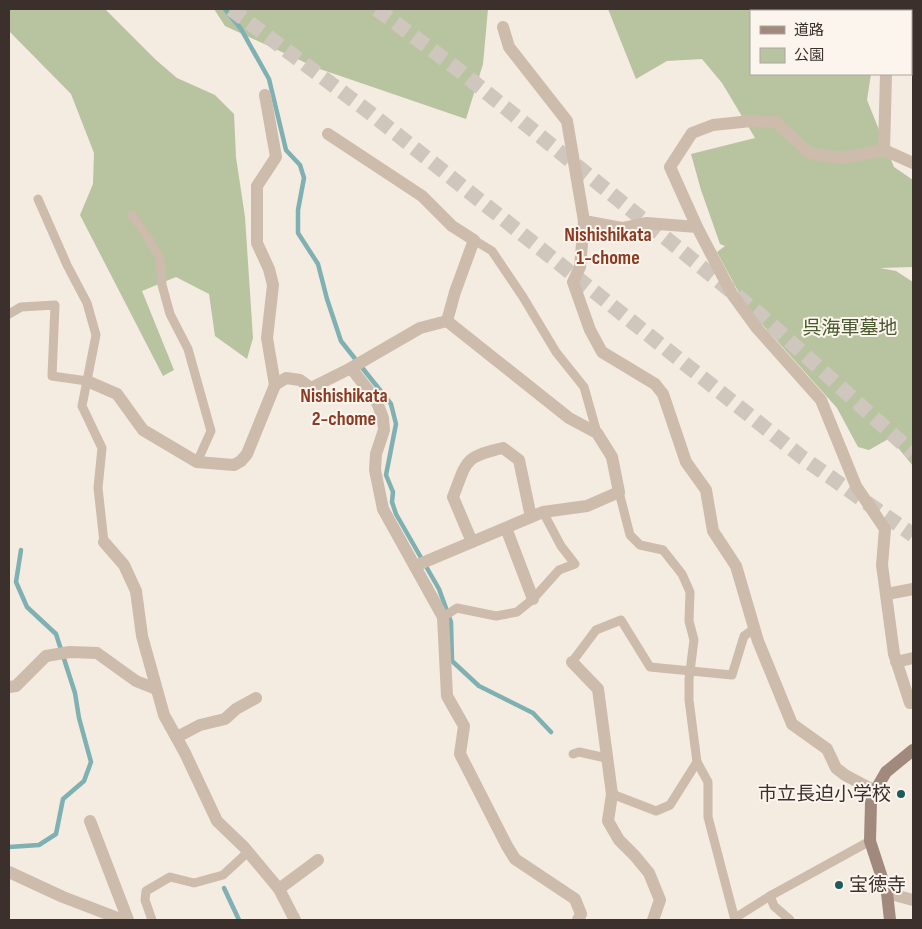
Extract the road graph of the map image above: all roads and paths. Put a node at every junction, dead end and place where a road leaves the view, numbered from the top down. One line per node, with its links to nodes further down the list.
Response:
1 (503, 28): 9 (street)
2 (886, 75): 5 (street)
3 (265, 95): 16 (street)
4 (328, 134): 11 (street)
5 (884, 150): 6 (street); 10 (street)
6 (913, 163)
7 (38, 199): 15 (lane)
8 (132, 215): 18 (lane)
9 (584, 221): 10 (street); 29 (street)
10 (697, 227): 26 (street)
11 (474, 240): 13 (street); 17 (lane)
12 (9, 314): 15 (lane)
13 (447, 321): 14 (street); 17 (street)
14 (351, 368): 16 (street); 24 (street)
15 (87, 381): 18 (street); 22 (lane)
16 (275, 385): 18 (street)
17 (597, 433): 19 (street)
18 (197, 462)
19 (619, 492): 20 (street); 33 (lane)
20 (537, 515): 21 (street); 23 (street); 27 (lane)
21 (506, 528): 23 (street); 27 (street)
22 (104, 542): 35 (street)
23 (472, 542): 24 (street)
24 (415, 566): 28 (street)
25 (913, 589): 26 (street)
26 (887, 594): 32 (street)
27 (533, 599): 28 (lane)
28 (443, 617): 60 (street)
29 (754, 630): 33 (lane); 43 (street)
30 (913, 658): 32 (street)
31 (572, 662): 33 (lane); 41 (street)
32 (896, 662): 37 (street)
33 (690, 672): 42 (lane)
34 (9, 687): 35 (street)
35 (156, 689): 38 (street)
36 (256, 698): 38 (street)
37 (913, 703)
38 (177, 738): 47 (street)
39 (913, 750): 43 (street)
40 (573, 754): 41 (lane)
41 (606, 758): 44 (street)
42 (697, 762): 44 (lane); 55 (lane)
43 (875, 790): 46 (street)
44 (612, 794): 61 (street)
45 (90, 821): 57 (street)
46 (870, 841): 51 (street); 52 (lane)
47 (248, 852): 50 (street); 58 (lane)
48 (318, 860): 50 (street)
49 (9, 872): 54 (street)
50 (279, 889): 59 (street)
51 (887, 893): 53 (street); 63 (street)
52 (770, 896): 55 (lane); 62 (lane)
53 (913, 900)
54 (102, 917): 56 (street)
55 (735, 919)
56 (123, 920)
57 (128, 920)
58 (152, 920)
59 (295, 920)
60 (578, 920)
61 (653, 920)
62 (790, 920)
63 (890, 920)

